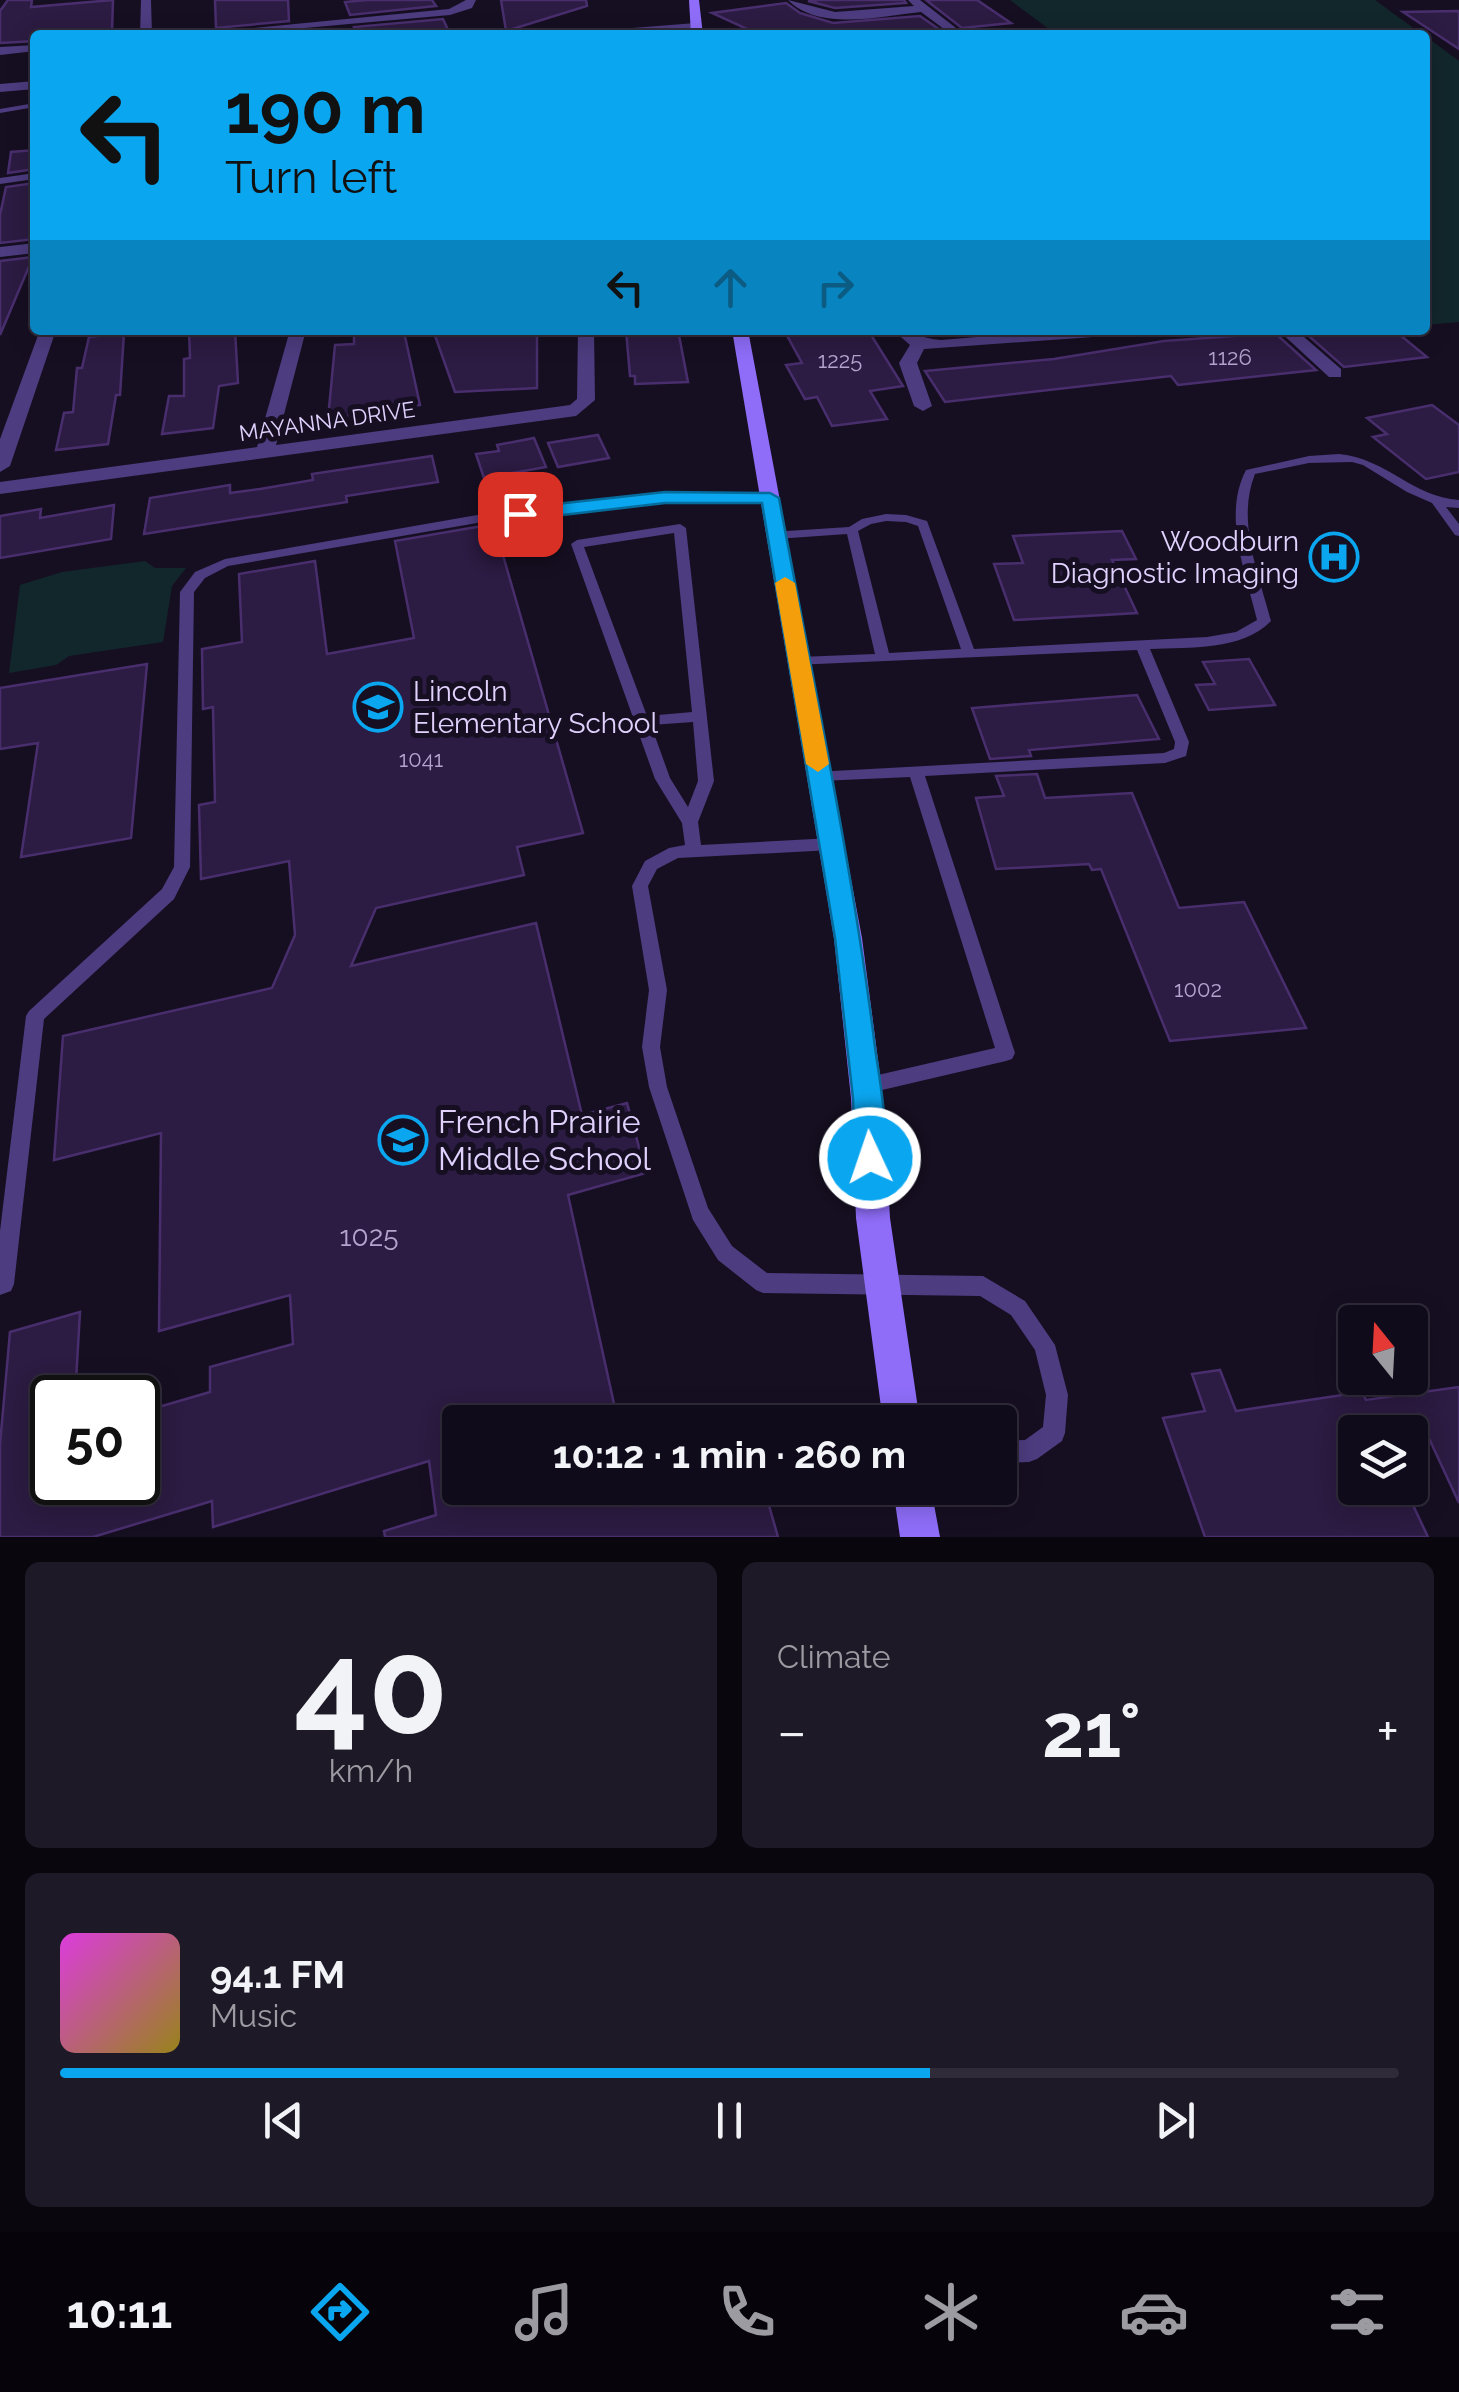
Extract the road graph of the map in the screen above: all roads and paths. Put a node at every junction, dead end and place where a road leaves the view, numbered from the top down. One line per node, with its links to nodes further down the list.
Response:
1 (146, 0): 6 (street)
2 (694, 0): 8 (main road)
3 (793, 0): 5 (street)
4 (468, 4): 7 (street)
5 (919, 4): 9 (street)
6 (146, 30)
7 (227, 30)
8 (696, 30)
9 (953, 30)
10 (30, 48): 11 (street)
11 (0, 51)
12 (30, 85): 13 (street)
13 (0, 88)
14 (30, 106): 15 (lane)
15 (0, 111)
16 (30, 177): 17 (lane)
17 (0, 181)
18 (30, 249): 19 (street)
19 (0, 252)
20 (46, 335): 31 (street)
21 (297, 335): 30 (street)
22 (586, 335): 30 (street, MAYANNA DRIVE)
23 (741, 335): 33 (main road)
24 (907, 335): 27 (street)
25 (1061, 335): 27 (street)
26 (1292, 335): 28 (street)
27 (919, 344): 29 (street)
28 (1335, 373)
29 (923, 406)
30 (265, 452): 32 (street, MAYANNA DRIVE)
31 (0, 466)
32 (0, 488)
33 (770, 498): 38 (main road); 51 (lane)
34 (1436, 501): 35 (lane); 37 (lane); 39 (lane)
35 (1459, 504)
36 (852, 530): 38 (lane); 40 (lane); 41 (lane)
37 (1459, 532)
38 (776, 535): 42 (main road)
39 (1142, 645): 40 (lane); 45 (lane)
40 (968, 653): 41 (lane)
41 (883, 658): 42 (lane)
42 (799, 662): 46 (main road)
43 (700, 716): 44 (lane); 44 (lane); 47 (lane)
44 (642, 721): 47 (lane)
45 (916, 771): 46 (lane); 50 (lane)
46 (820, 776): 48 (main road)
47 (690, 822): 49 (lane)
48 (832, 844): 49 (lane); 50 (main road)
49 (694, 852): 52 (lane)
50 (866, 1086): 52 (main road)
51 (0, 1285)
52 (880, 1286): 53 (main road); 54 (lane)
53 (899, 1405)
54 (1017, 1451)
55 (915, 1505): 56 (main road)
56 (920, 1537)

